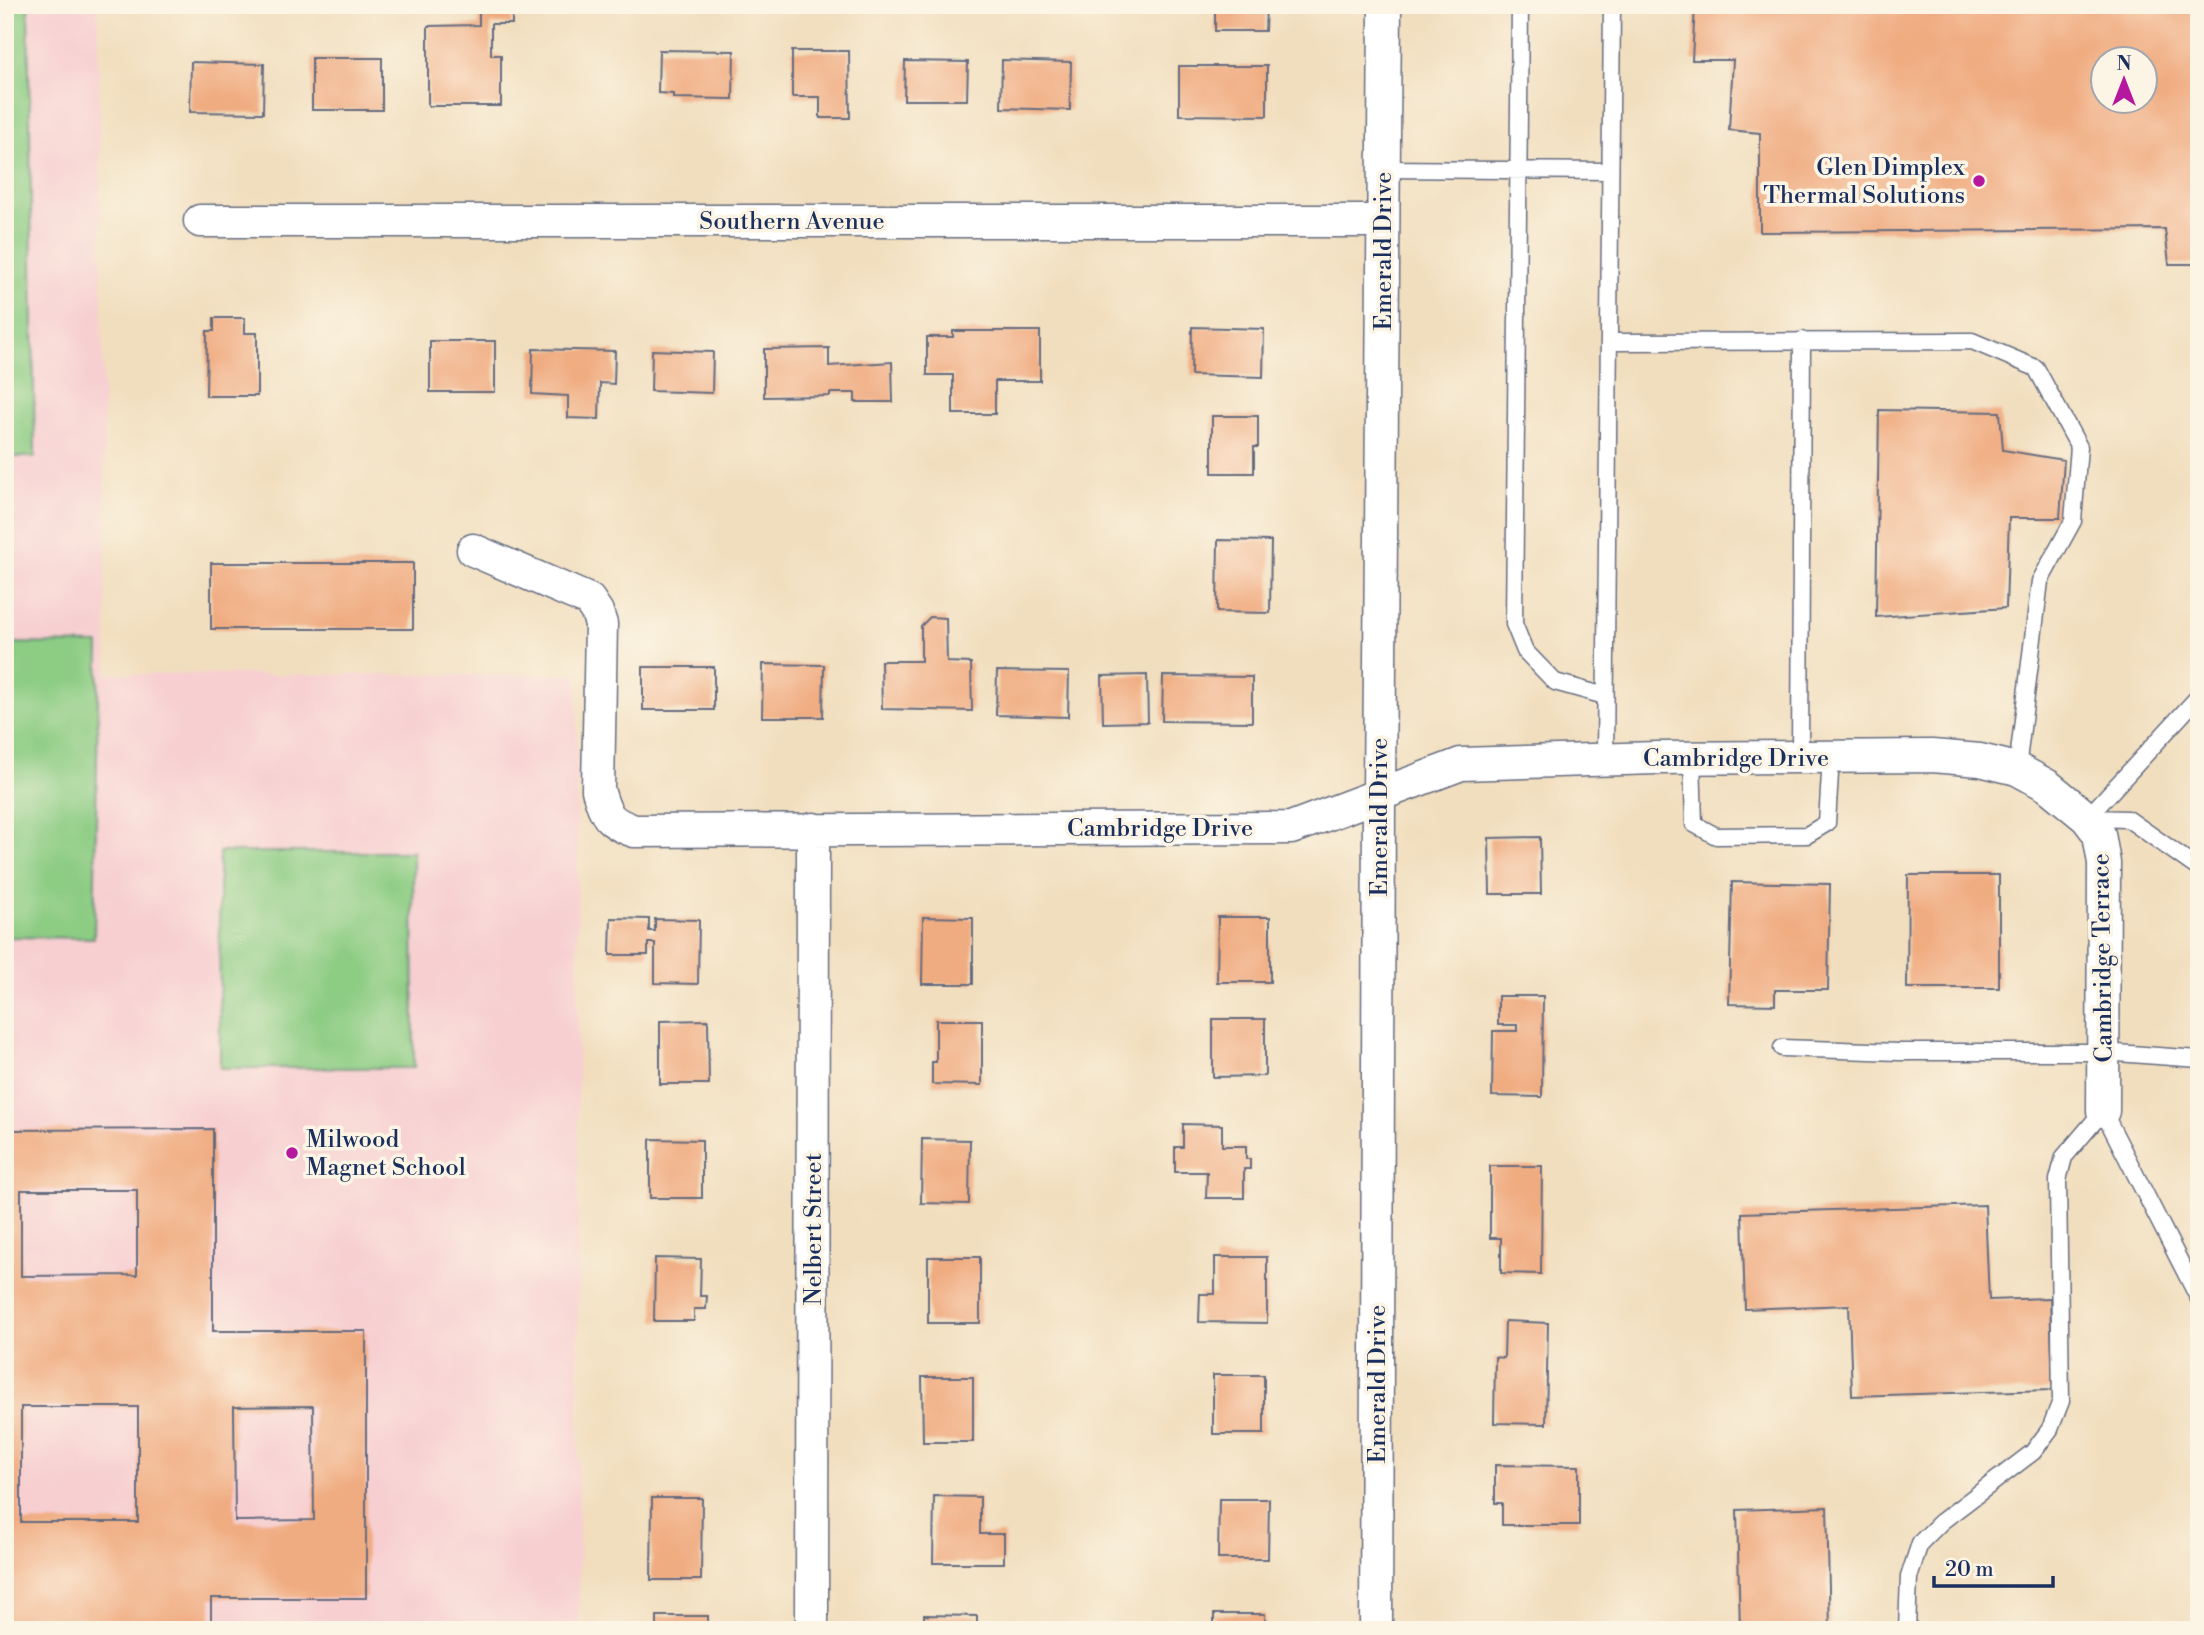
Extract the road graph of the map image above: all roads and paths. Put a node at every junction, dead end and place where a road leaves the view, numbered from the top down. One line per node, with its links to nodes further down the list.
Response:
1 (1385, 5): 4 (street, Emerald Drive)
2 (1520, 5): 5 (lane)
3 (1612, 5): 6 (lane)
4 (1384, 169): 5 (lane); 8 (street, Emerald Drive)
5 (1518, 169): 6 (lane); 12 (lane)
6 (1610, 171): 10 (lane)
7 (200, 221): 8 (street, Southern Avenue)
8 (1383, 221): 19 (street, Emerald Drive)
9 (1802, 340): 10 (lane); 14 (lane); 17 (lane)
10 (1609, 342): 12 (lane)
11 (473, 550): 21 (street, Cambridge Drive)
12 (1605, 696): 16 (lane)
13 (2199, 696): 20 (lane)
14 (1815, 757): 15 (street, Cambridge Drive); 15 (lane); 17 (street, Cambridge Drive)
15 (1692, 758): 16 (street, Cambridge Drive)
16 (1605, 760): 19 (street, Cambridge Drive)
17 (2017, 769): 18 (street, Cambridge Drive)
18 (2048, 786): 20 (street, Cambridge Terrace)
19 (1379, 796): 21 (street, Cambridge Drive); 29 (street, Emerald Drive)
20 (2087, 818): 22 (lane); 24 (street, Cambridge Terrace)
21 (813, 829): 28 (street, Nelbert Street)
22 (2199, 869)
23 (1782, 1048): 24 (lane)
24 (2103, 1052): 25 (lane); 26 (street, Cambridge Terrace)
25 (2199, 1059)
26 (2103, 1111): 27 (lane); 30 (lane)
27 (2199, 1299)
28 (812, 1630)
29 (1377, 1630)
30 (1907, 1630)

